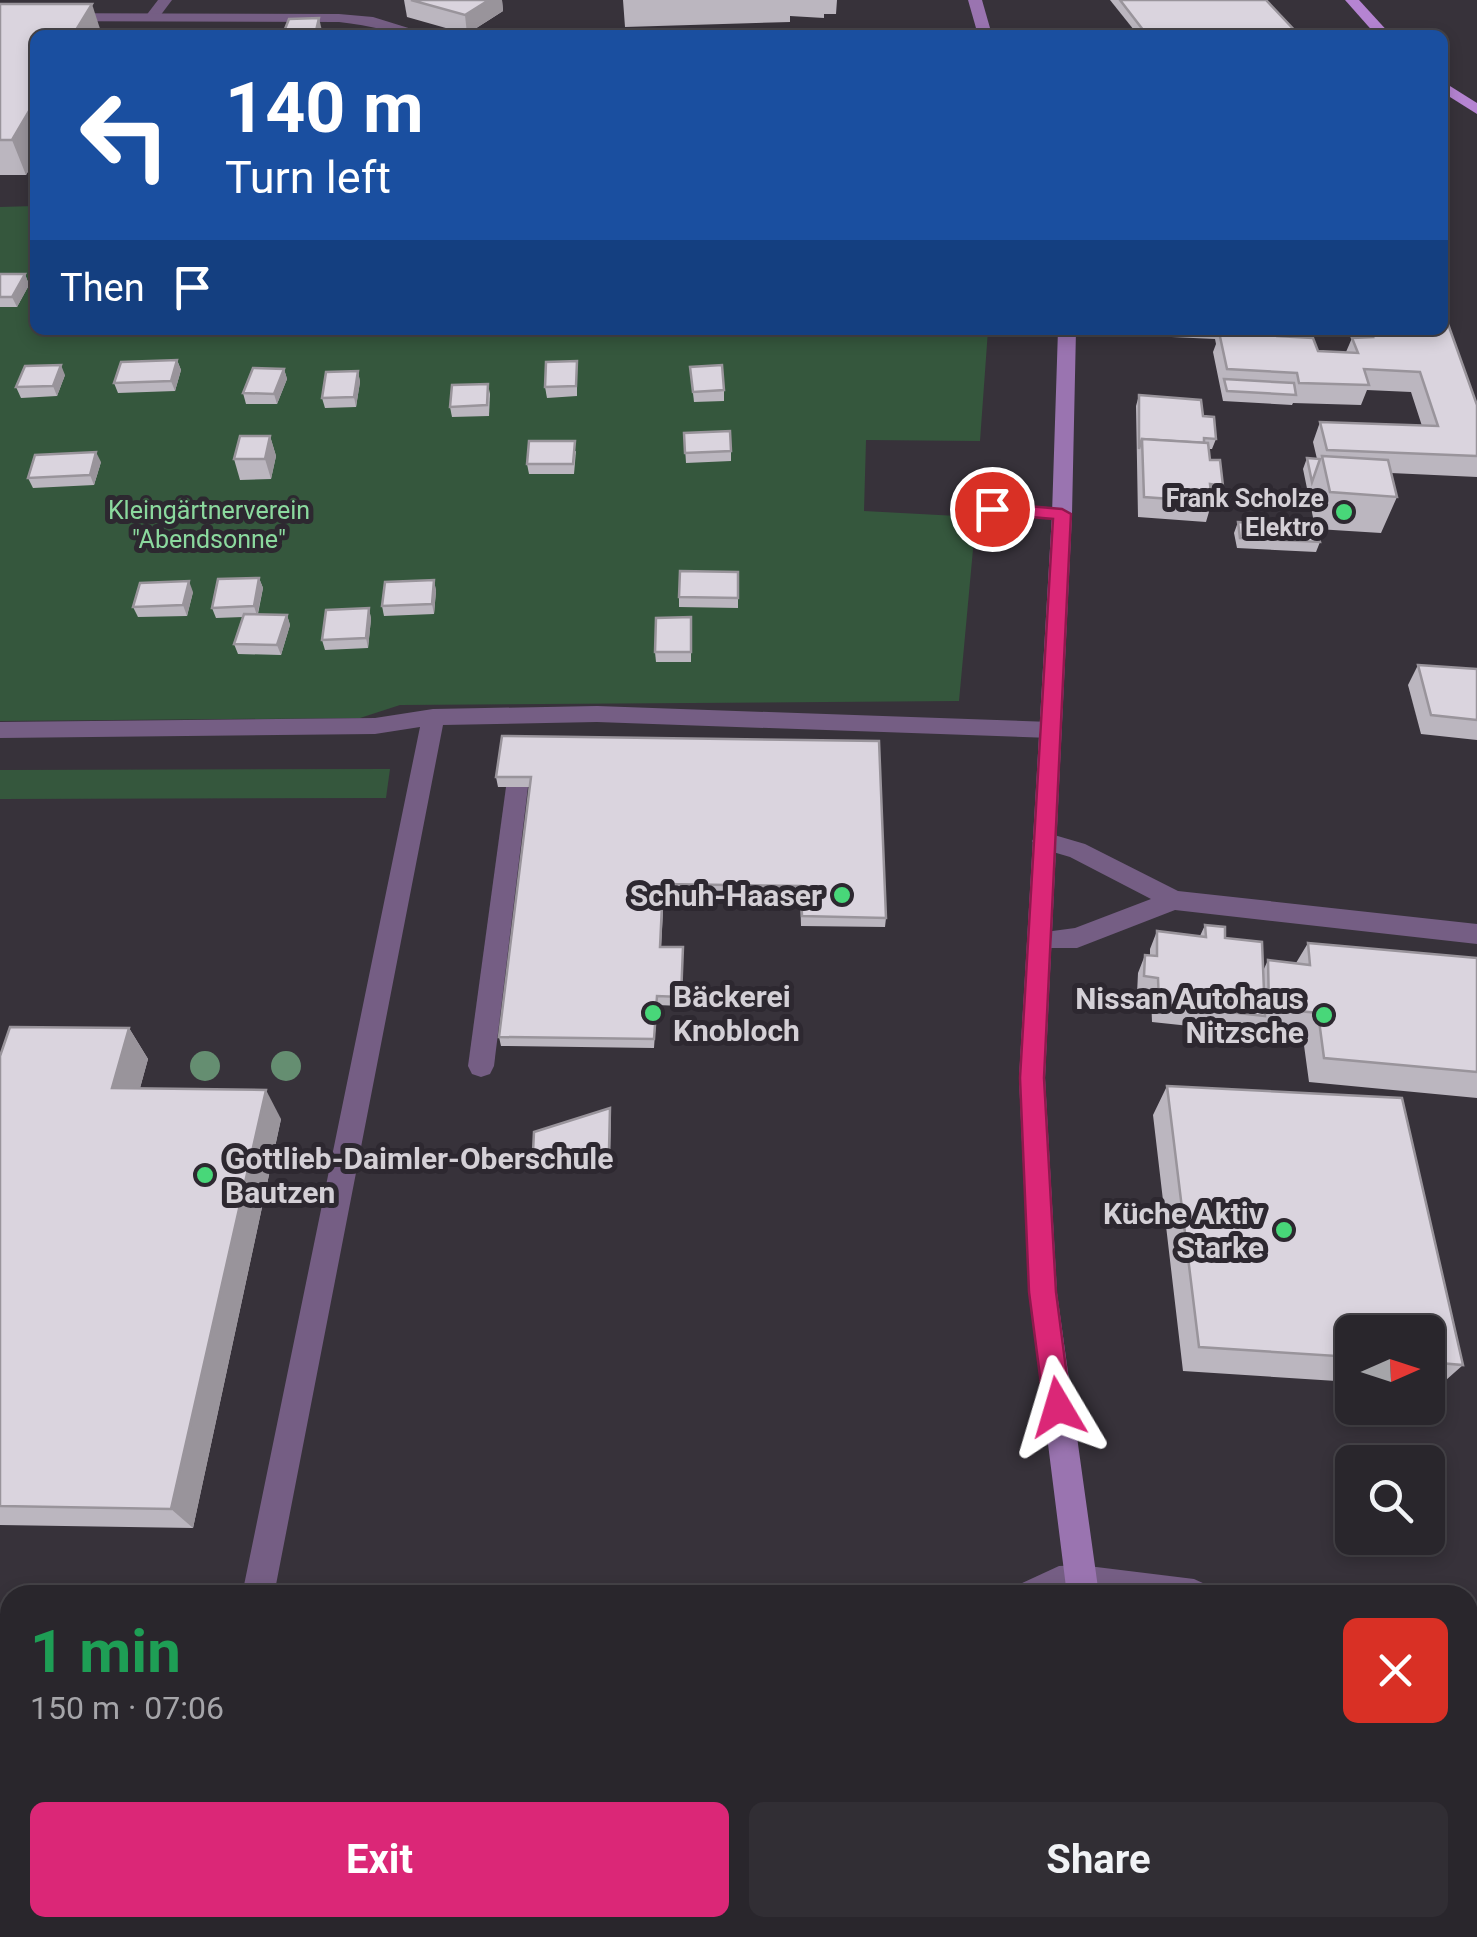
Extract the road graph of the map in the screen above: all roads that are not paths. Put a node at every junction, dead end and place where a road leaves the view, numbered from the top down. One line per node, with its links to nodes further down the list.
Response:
1 (165, 0): 5 (street)
2 (975, 0): 7 (main road)
3 (1352, 0): 8 (main road)
4 (0, 18): 5 (street)
5 (152, 18): 6 (street)
6 (406, 30)
7 (984, 30)
8 (1379, 30)
9 (1448, 89): 10 (main road)
10 (1477, 110)
11 (1067, 335): 13 (main road)
12 (992, 509): 13 (street)
13 (1062, 514): 16 (main road)
14 (432, 717): 15 (street); 16 (street); 23 (street)
15 (0, 730)
16 (1051, 730): 18 (main road)
17 (517, 787): 22 (street)
18 (1044, 840): 19 (street); 21 (main road)
19 (1174, 900): 20 (street); 21 (street)
20 (1477, 934)
21 (1039, 941): 24 (main road)
22 (480, 1066)
23 (260, 1585)
24 (1082, 1585)

